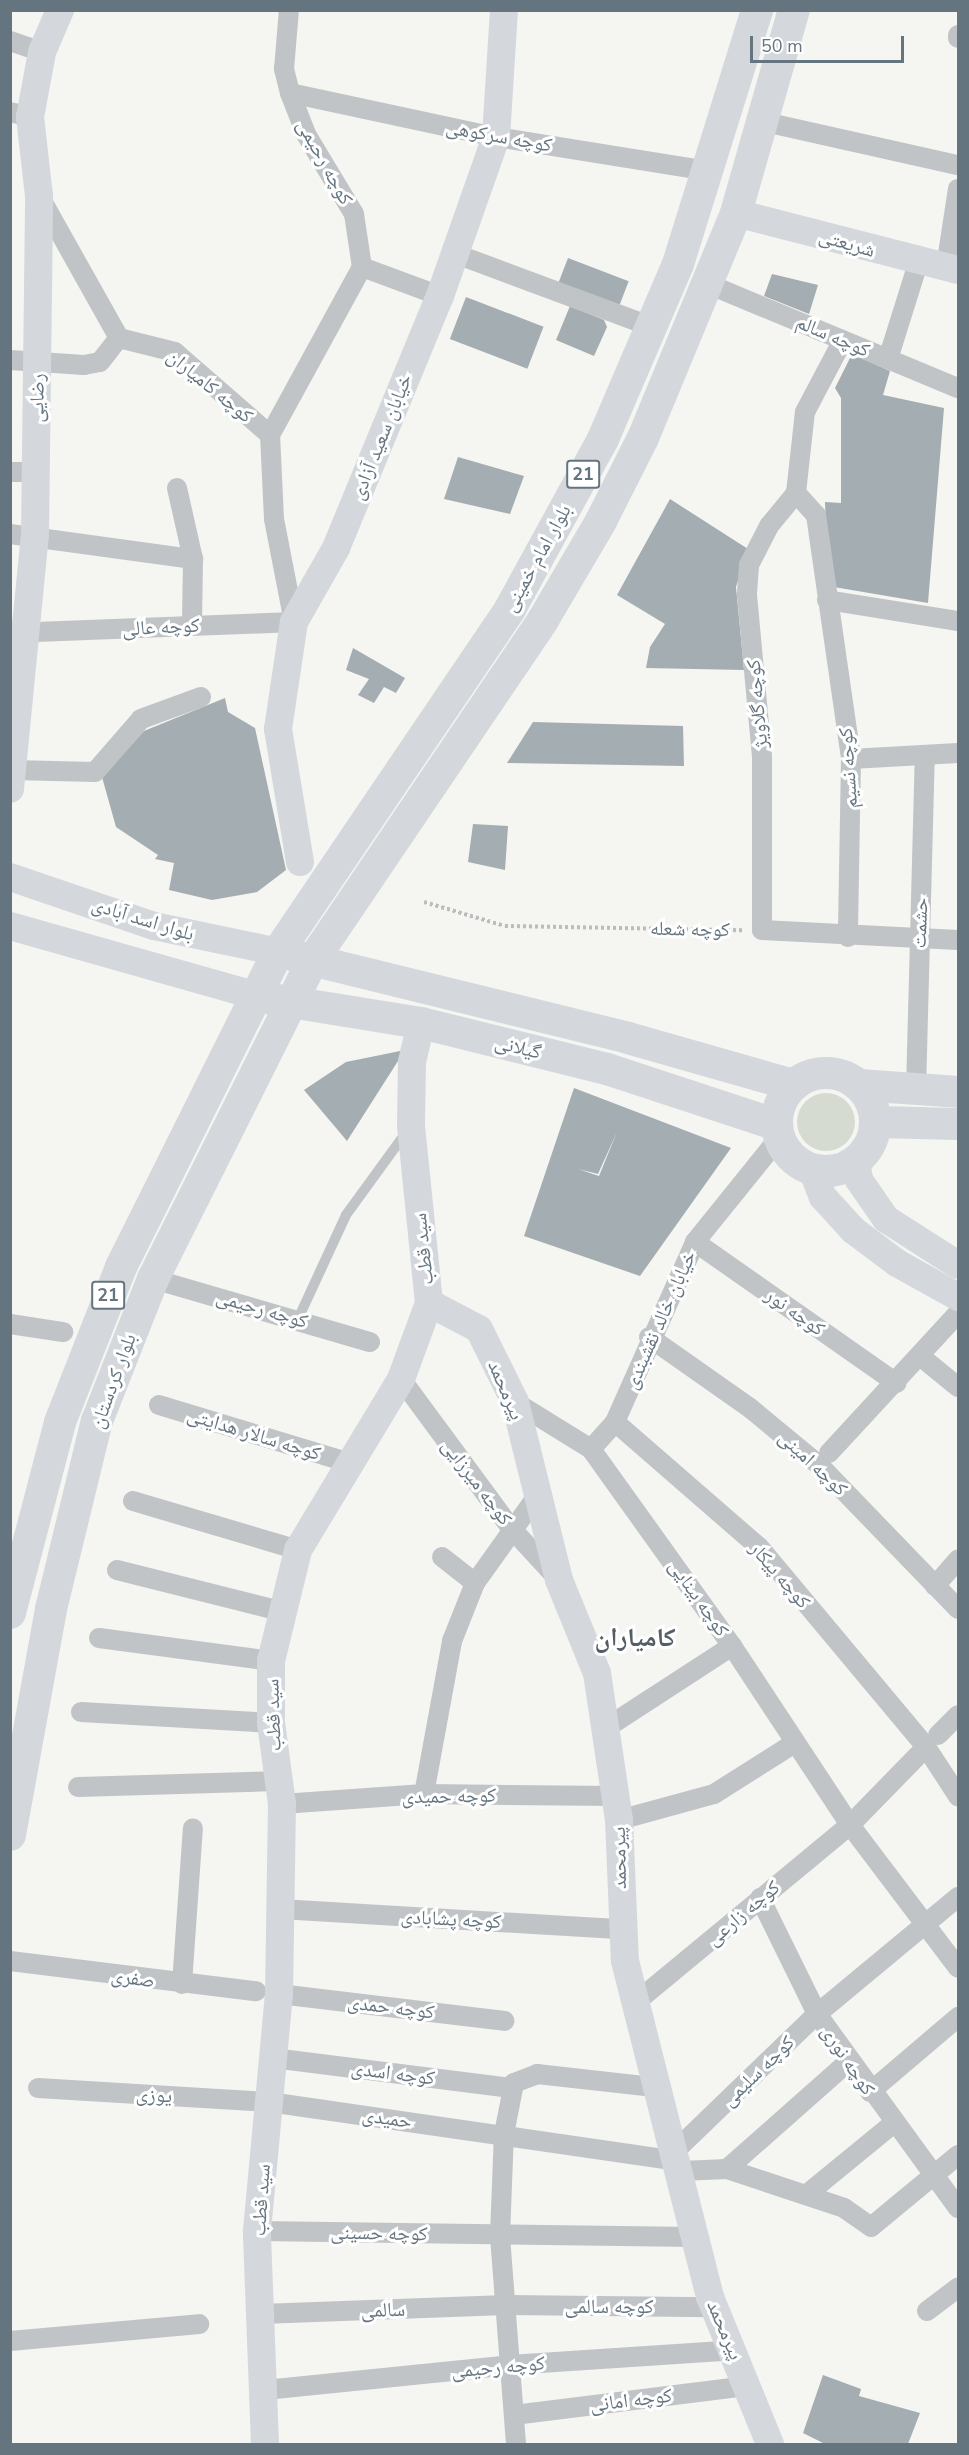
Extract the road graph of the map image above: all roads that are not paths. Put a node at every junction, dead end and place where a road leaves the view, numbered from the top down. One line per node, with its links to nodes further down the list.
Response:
1 (60, 10): 7 (street, رضایی)
2 (289, 10): 8 (street, کوچه رحیمی)
3 (504, 10): 11 (street, خیابان سعید آزادی)
4 (757, 10): 13 (main road, بلوار امام خمینی / 21)
5 (794, 10): 10 (main road, بلوار امام خمینی)
6 (10, 41): 7 (street)
7 (42, 52): 9 (street, رضایی)
8 (290, 93): 11 (street, کوچه سرکوهی); 19 (street, کوچه رحیمی)
9 (20, 114): 15 (street, رضایی)
10 (765, 122): 12 (street); 16 (main road, بلوار امام خمینی)
11 (496, 137): 13 (street, کوچه سرکوهی); 17 (street, خیابان سعید آزادی)
12 (958, 165)
13 (709, 171): 23 (main road, بلوار امام خمینی / 21)
14 (958, 189): 20 (street)
15 (39, 196): 24 (street); 27 (street, رضایی)
16 (735, 213): 18 (street, شریعتی); 21 (main road, بلوار امام خمینی)
17 (456, 254): 22 (street, خیابان سعید آزادی); 23 (street)
18 (918, 263): 20 (street, شریعتی); 26 (street)
19 (362, 267): 22 (street); 29 (street)
20 (952, 269)
21 (708, 284): 25 (street, کوچه سالم); 52 (main road, بلوار امام خمینی)
22 (440, 296): 37 (street, خیابان سعید آزادی)
23 (655, 328): 51 (main road, بلوار امام خمینی / 21)
24 (119, 338): 27 (street); 29 (street, کوچه کامیاران)
25 (843, 340): 26 (street, کوچه سالم); 32 (street)
26 (888, 359): 28 (street, کوچه سالم)
27 (24, 360): 30 (street, رضایی)
28 (958, 388)
29 (270, 435): 37 (street, کوچه کامیاران)
30 (23, 472): 33 (street, رضایی)
31 (177, 488): 34 (street)
32 (796, 493): 35 (street, کوچه نسیم); 48 (street, کوچه گلاویژ)
33 (23, 534): 34 (street); 39 (street, رضایی)
34 (193, 559): 38 (street)
35 (827, 600): 36 (street); 43 (street, کوچه نسیم)
36 (958, 621)
37 (294, 622): 38 (street, کوچه عالی); 45 (street, خیابان سعید آزادی)
38 (192, 624): 39 (street, کوچه عالی)
39 (19, 634): 44 (street, رضایی)
40 (201, 697): 44 (street)
41 (958, 753): 42 (street)
42 (925, 755): 43 (street); 50 (street, حشمت)
43 (851, 759): 48 (street, کوچه نسیم)
44 (11, 779)
45 (300, 862)
46 (10, 878): 51 (street, بلوار اسد آبادی)
47 (10, 926): 53 (street)
48 (848, 937): 50 (street)
49 (958, 940): 50 (street)
50 (919, 942): 58 (street, حشمت)
51 (278, 952): 52 (main road, گیلانی); 53 (main road, بلوار امام خمینی / 21)
52 (313, 960): 54 (main road, بلوار کردستان); 56 (main road, گیلانی)
53 (254, 995): 54 (main road, گیلانی); 99 (main road, بلوار کردستان / 21)
54 (292, 1003): 55 (main road, گیلانی); 68 (main road, بلوار کردستان)
55 (421, 1023): 62 (street, سید قطب); 63 (main road, گیلانی)
56 (793, 1085): 57 (main road); 63 (main road)
57 (859, 1085): 58 (main road); 60 (main road)
58 (916, 1091): 59 (main road)
59 (958, 1092)
60 (876, 1122): 61 (main road); 64 (main road)
61 (958, 1124)
62 (411, 1125): 70 (street, سید قطب); 72 (lane)
63 (778, 1132): 65 (main road); 66 (street, خیابان خالد نقشبندی)
64 (856, 1161): 65 (main road); 67 (street)
65 (812, 1169): 69 (street)
66 (695, 1242): 75 (street, خیابان خالد نقشبندی); 79 (street, کوچه نور)
67 (958, 1265)
68 (153, 1279): 72 (street, کوچه رحیمی); 116 (main road, بلوار کردستان)
69 (958, 1297)
70 (429, 1303): 78 (street, سید قطب); 81 (street, پیرمحمد)
71 (958, 1313): 77 (street)
72 (298, 1319): 76 (street, کوچه رحیمی)
73 (10, 1324): 74 (street)
74 (63, 1332)
75 (649, 1337): 83 (street, خیابان خالد نقشبندی); 96 (street, کوچه امینی)
76 (370, 1342)
77 (920, 1356): 79 (street); 80 (street)
78 (401, 1379): 86 (street, سید قطب); 89 (street, کوچه میرزایی)
79 (896, 1383): 85 (street)
80 (958, 1387)
81 (515, 1402): 84 (street, کوچه بینایی); 87 (street, پیرمحمد)
82 (159, 1405): 86 (street, کوچه سالار هدایتی)
83 (615, 1422): 84 (street, خیابان خالد نقشبندی); 107 (street, کوچه پیکار)
84 (591, 1449): 101 (street, کوچه بینایی)
85 (829, 1454)
86 (350, 1463): 90 (street, سید قطب)
87 (540, 1492): 89 (street); 94 (street, پیرمحمد)
88 (133, 1501): 90 (street)
89 (511, 1528): 94 (street, کوچه میرزایی); 95 (street)
90 (298, 1550): 98 (street, سید قطب)
91 (442, 1557): 95 (street)
92 (958, 1560): 96 (street)
93 (117, 1570): 98 (street)
94 (559, 1580): 106 (street, پیرمحمد)
95 (475, 1583): 111 (street)
96 (935, 1586): 97 (street, کوچه امینی)
97 (958, 1610)
98 (280, 1611): 102 (street, سید قطب)
99 (10, 1613)
100 (99, 1638): 102 (street)
101 (732, 1646): 106 (street); 108 (street, کوچه بینایی)
102 (271, 1661): 105 (street, سید قطب)
103 (81, 1712): 105 (street)
104 (958, 1714): 107 (street, کوچه زارعی)
105 (271, 1723): 110 (street, سید قطب)
106 (609, 1726): 113 (street, پیرمحمد)
107 (932, 1741): 112 (street, کوچه پیکار); 114 (street, کوچه زارعی)
108 (793, 1744): 113 (street, کوچه حمیدی); 114 (street, کوچه بینایی)
109 (78, 1787): 110 (street, کوچه حمیدی)
110 (279, 1792): 111 (street, کوچه حمیدی); 119 (street, سید قطب)
111 (424, 1794): 113 (street, کوچه حمیدی)
112 (958, 1796)
113 (617, 1808): 121 (street, پیرمحمد)
114 (850, 1825): 118 (street, کوچه زارعی); 120 (street, کوچه بینایی)
115 (193, 1828): 124 (street)
116 (10, 1835)
117 (958, 1897): 120 (street, کوچه سلیمی)
118 (760, 1898): 126 (street, کوچه زارعی); 127 (street, کوچه نوری)
119 (280, 1909): 121 (street, کوچه پشابادی); 125 (street, سید قطب)
120 (926, 1925): 123 (street, کوچه بینایی); 127 (street, کوچه سلیمی)
121 (621, 1929): 126 (street, پیرمحمد)
122 (10, 1961): 124 (street, صفری)
123 (958, 1968)
124 (182, 1984): 125 (street, صفری)
125 (267, 1992): 129 (street, کوچه حمدی); 130 (street, سید قطب)
126 (636, 2001): 134 (street, پیرمحمد)
127 (817, 2014): 131 (street, کوچه نوری); 140 (street, کوچه سلیمی)
128 (958, 2017): 135 (street)
129 (504, 2021)
130 (273, 2058): 133 (street, کوچه اسدی); 136 (street, سید قطب)
131 (849, 2061): 135 (street, کوچه نوری); 141 (street)
132 (39, 2088): 136 (street, یوزی)
133 (512, 2088): 134 (street); 138 (street)
134 (661, 2088): 140 (street, پیرمحمد)
135 (870, 2092): 137 (street, کوچه نوری)
136 (269, 2102): 138 (street, حمیدی); 145 (street, سید قطب)
137 (894, 2123): 142 (street, کوچه نوری); 143 (street)
138 (504, 2134): 140 (street); 146 (street)
139 (958, 2155): 142 (street)
140 (679, 2161): 141 (street); 147 (street, پیرمحمد)
141 (727, 2169): 143 (street)
142 (935, 2176): 143 (street); 144 (street, کوچه نوری)
143 (806, 2195)
144 (958, 2208)
145 (257, 2231): 146 (street, کوچه حسینی); 152 (street, سید قطب)
146 (500, 2236): 147 (street, کوچه حسینی); 149 (street)
147 (695, 2237): 150 (street, پیرمحمد)
148 (958, 2288): 151 (street)
149 (506, 2305): 150 (street, کوچه سالمی); 152 (street, سالمی); 156 (street)
150 (713, 2307): 155 (street, پیرمحمد)
151 (927, 2311)
152 (261, 2314): 158 (street, سید قطب)
153 (199, 2324): 154 (street)
154 (10, 2341)
155 (733, 2350): 156 (street, کوچه رحیمی); 157 (street, پیرمحمد)
156 (510, 2365): 158 (street, کوچه رحیمی); 159 (street)
157 (748, 2386): 159 (street, کوچه امانی); 162 (street, پیرمحمد)
158 (265, 2390): 160 (street, سید قطب)
159 (514, 2415): 161 (street)
160 (265, 2445)
161 (516, 2445)
162 (770, 2445)

